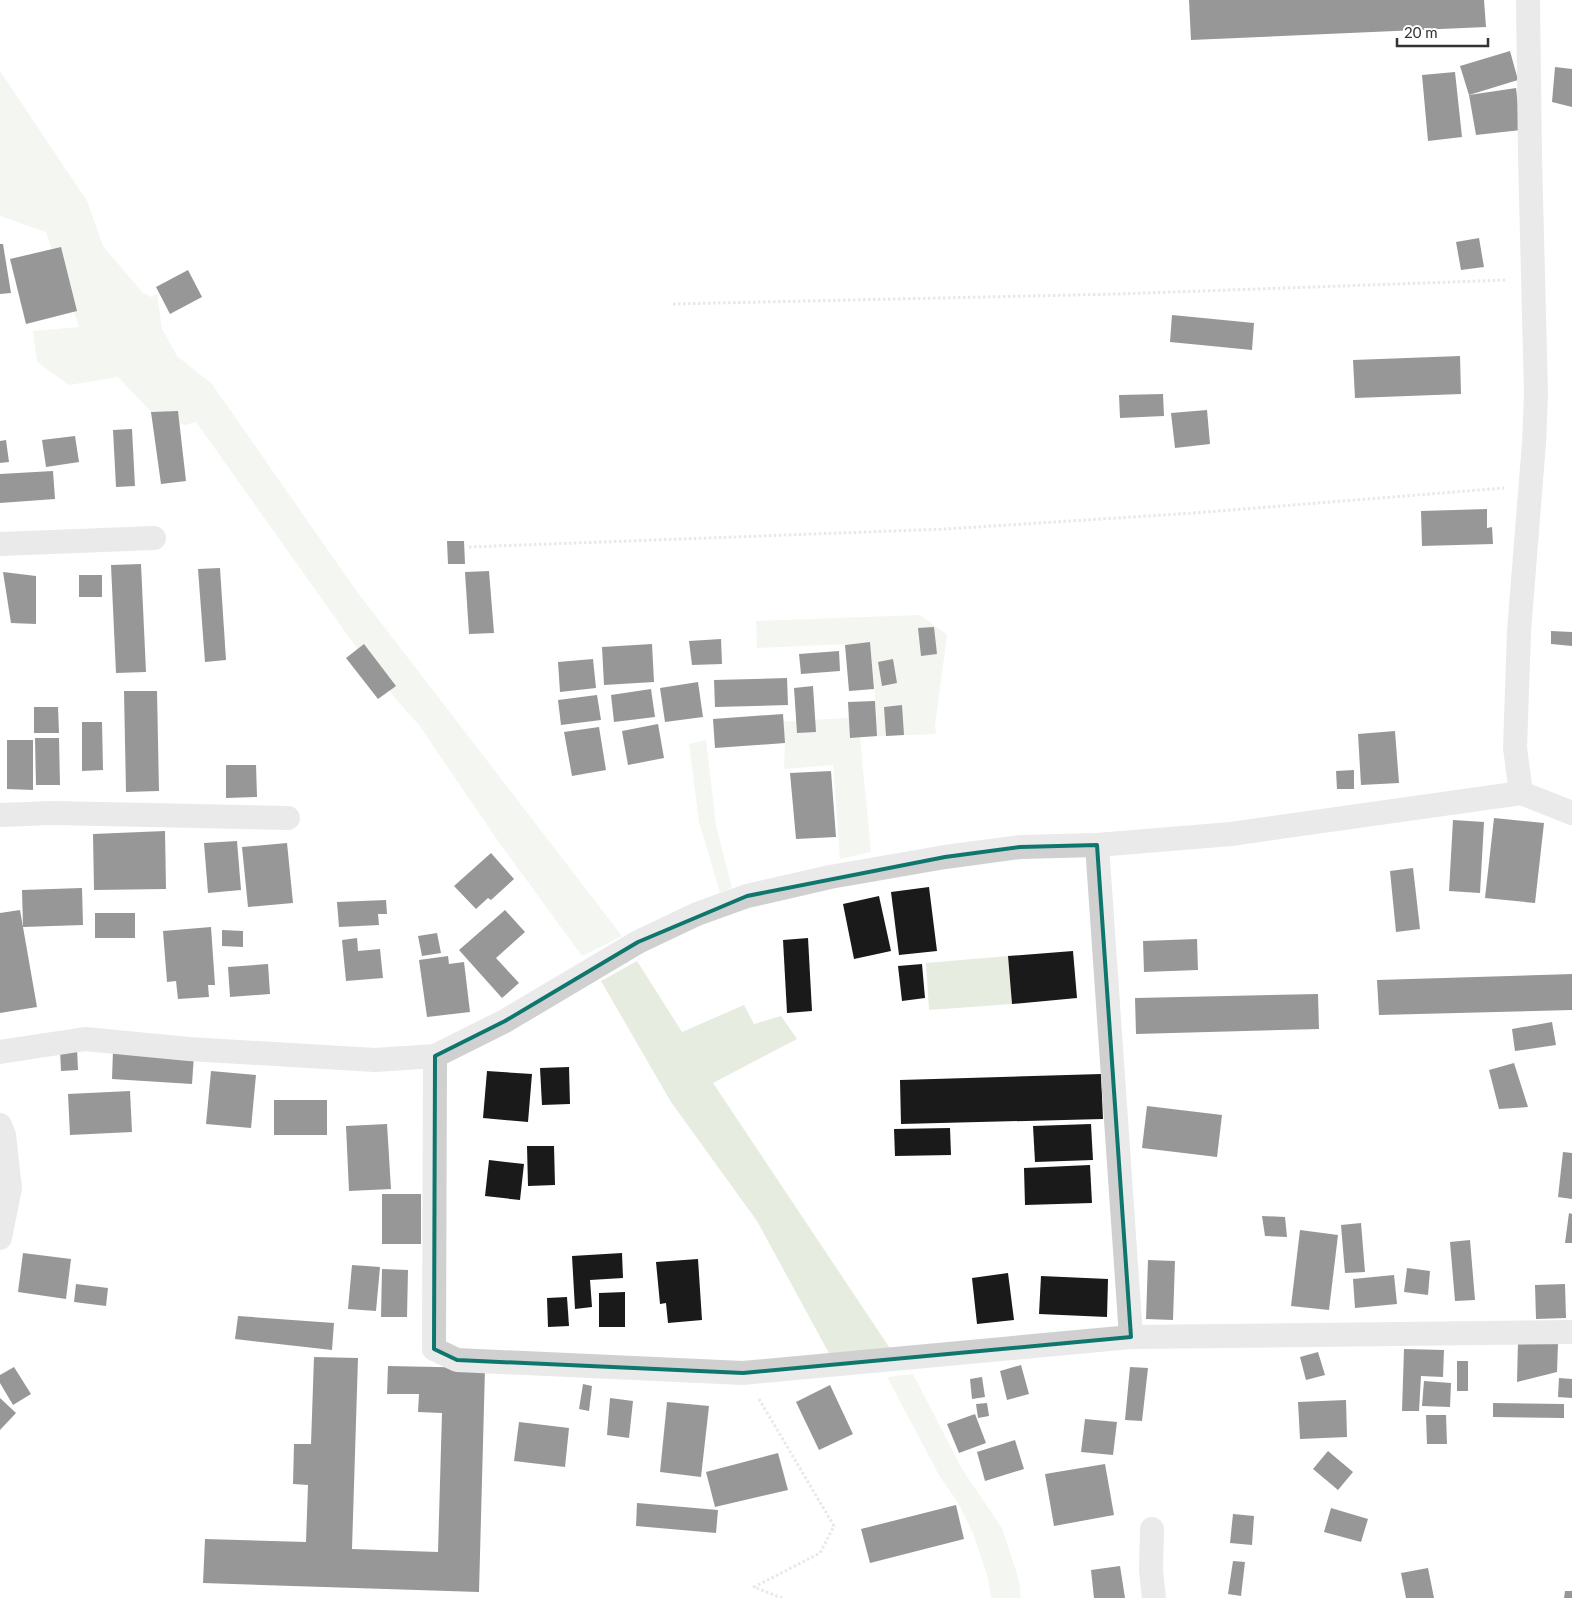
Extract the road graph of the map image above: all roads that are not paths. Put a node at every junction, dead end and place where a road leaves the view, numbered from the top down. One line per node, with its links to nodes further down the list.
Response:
1 (1528, 0): 4 (street)
2 (154, 538): 3 (street)
3 (0, 544)
4 (1521, 793): 5 (street); 8 (street)
5 (1572, 812)
6 (0, 814): 7 (street)
7 (288, 818)
8 (1097, 845): 10 (street); 14 (street)
9 (0, 1052): 10 (street)
10 (436, 1056): 14 (street)
11 (0, 1125): 12 (street)
12 (0, 1238)
13 (1572, 1332): 14 (street)
14 (1131, 1336)
15 (1152, 1529): 16 (street)
16 (1154, 1598)

